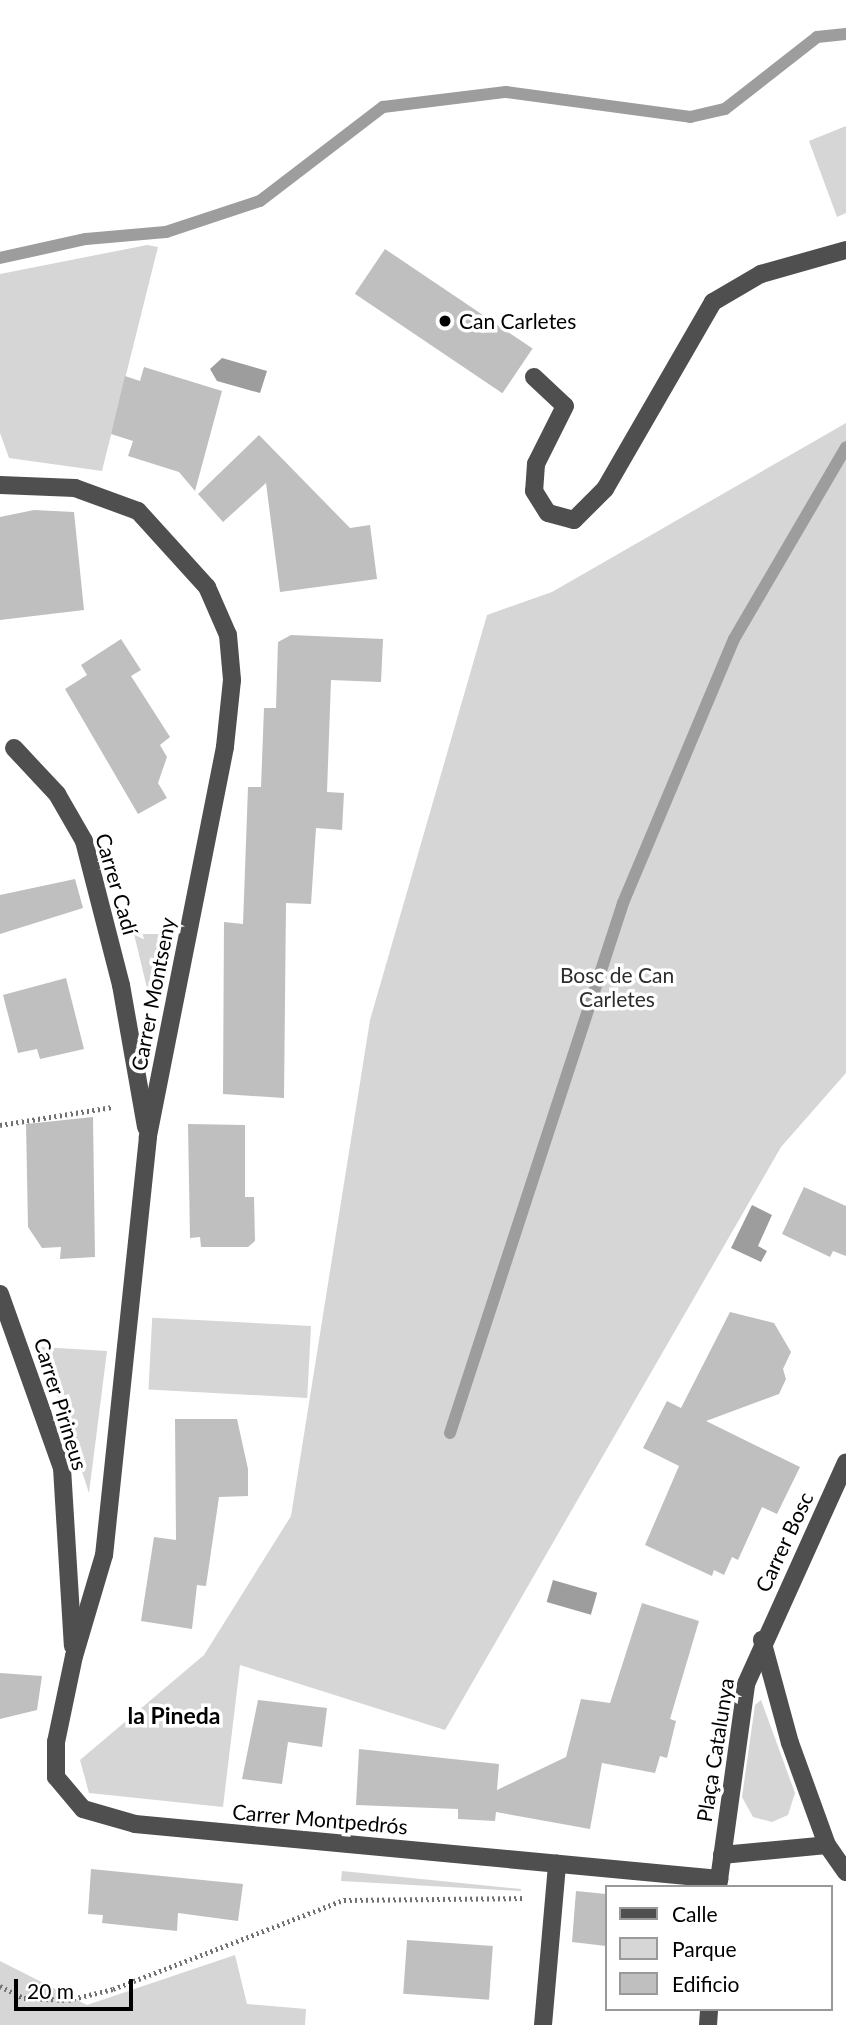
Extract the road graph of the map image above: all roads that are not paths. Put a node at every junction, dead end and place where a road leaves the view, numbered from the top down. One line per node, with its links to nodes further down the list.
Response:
1 (846, 250): 2 (street)
2 (534, 377)
3 (0, 485): 5 (street, Carrer Montseny)
4 (14, 748): 5 (street, Carrer Cadí)
5 (148, 1137): 9 (street, Carrer Montseny)
6 (0, 1294): 9 (street, Carrer Pirineus)
7 (846, 1463): 8 (street, Carrer Bosc)
8 (762, 1640): 10 (street); 11 (street, Plaça Catalunya)
9 (74, 1656): 12 (street, Carrer Montpedrós)
10 (827, 1845): 11 (street); 13 (street)
11 (722, 1855): 14 (street, Plaça Catalunya)
12 (557, 1864): 14 (street, Carrer Montpedrós); 15 (street)
13 (846, 1872)
14 (718, 1883)
15 (543, 2025)

